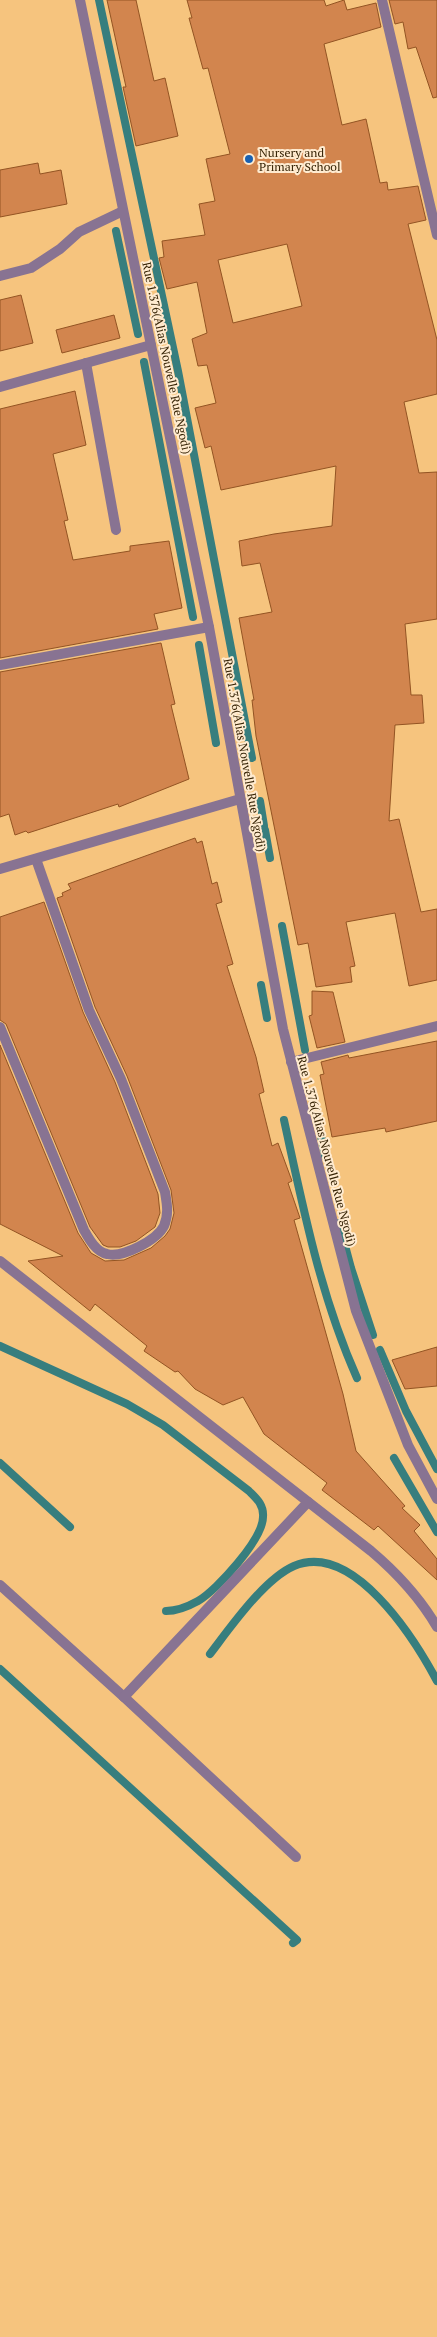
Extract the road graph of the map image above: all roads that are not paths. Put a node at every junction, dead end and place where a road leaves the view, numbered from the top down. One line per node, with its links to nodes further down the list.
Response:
1 (80, 0): 3 (street, Rue 1.376(Alias Nouvelle Rue Ngodi))
2 (382, 0): 4 (street)
3 (124, 211): 5 (street); 6 (street, Rue 1.376(Alias Nouvelle Rue Ngodi))
4 (437, 235)
5 (0, 276)
6 (151, 344): 7 (street); 10 (street, Rue 1.376(Alias Nouvelle Rue Ngodi))
7 (86, 363): 8 (street); 9 (street)
8 (0, 387)
9 (116, 530)
10 (210, 627): 11 (street); 12 (street, Rue 1.376(Alias Nouvelle Rue Ngodi))
11 (0, 664)
12 (240, 799): 13 (street); 17 (street, Rue 1.376(Alias Nouvelle Rue Ngodi))
13 (36, 858): 14 (street); 16 (street)
14 (0, 869)
15 (437, 1026): 17 (street)
16 (0, 1028)
17 (292, 1062): 19 (street, Rue 1.376(Alias Nouvelle Rue Ngodi))
18 (0, 1261): 21 (street)
19 (434, 1486): 20 (street, Rue 1.376(Alias Nouvelle Rue Ngodi))
20 (437, 1499)
21 (308, 1502): 23 (street); 24 (street)
22 (0, 1585): 24 (street)
23 (437, 1628)
24 (124, 1696): 25 (street)
25 (296, 1857)

